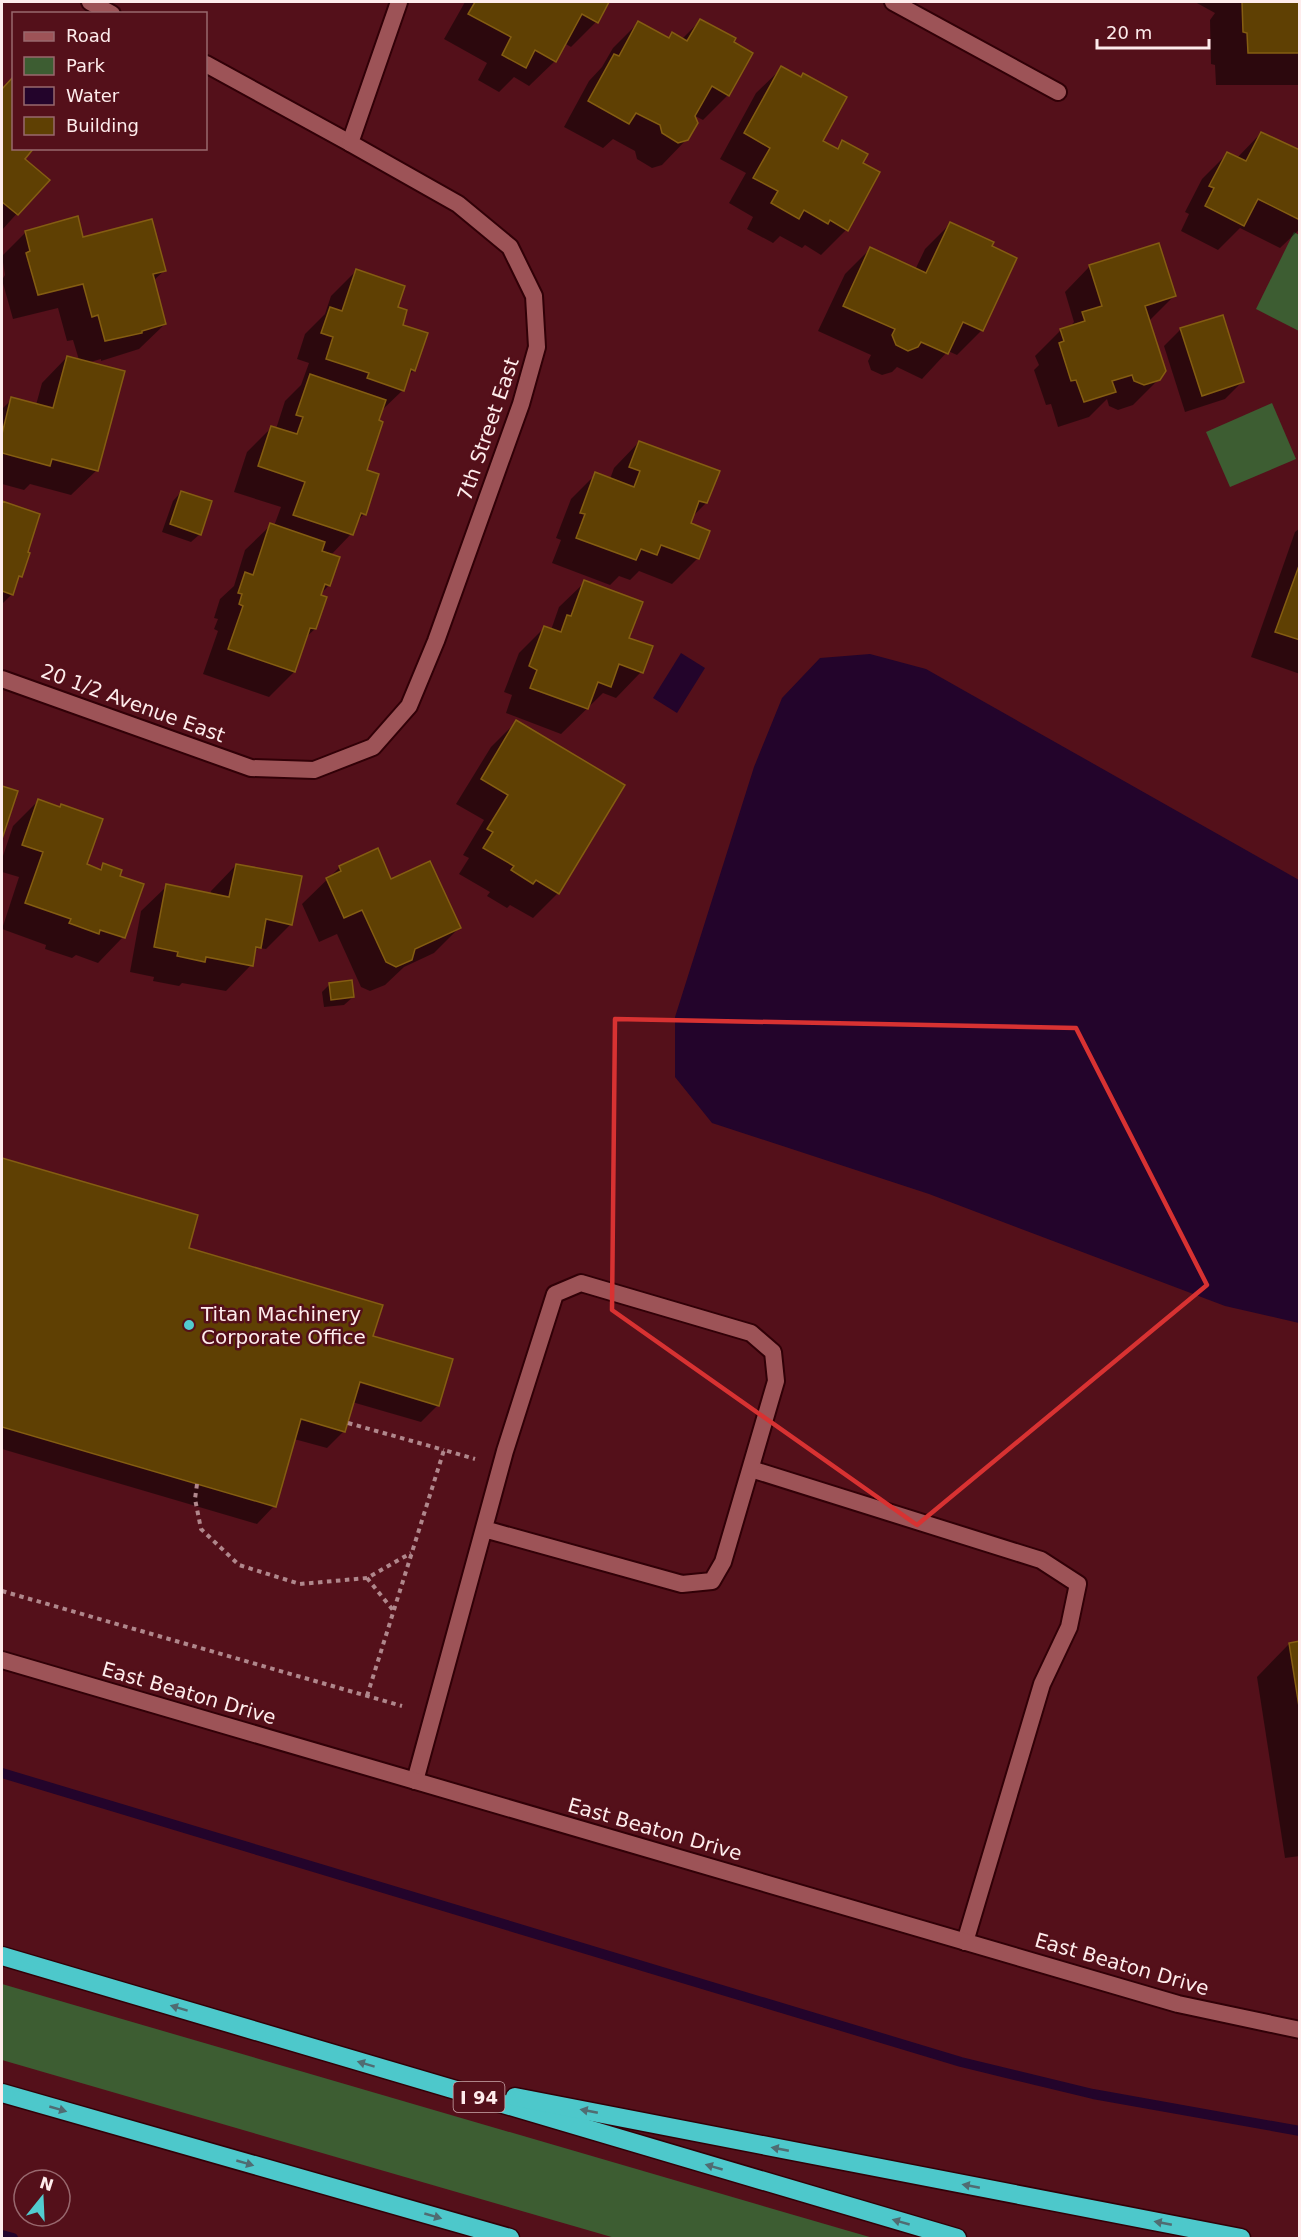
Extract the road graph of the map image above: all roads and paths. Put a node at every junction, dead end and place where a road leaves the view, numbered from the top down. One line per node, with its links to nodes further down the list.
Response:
1 (90, 2): 4 (street)
2 (399, 2): 7 (street)
3 (893, 2): 6 (street)
4 (108, 12)
5 (207, 65): 7 (street, 7th Street East)
6 (1058, 92)
7 (350, 143): 9 (street, 7th Street East)
8 (2, 679): 9 (street, 20 1/2 Avenue East)
9 (251, 768)
10 (348, 1422): 11 (path)
11 (444, 1450): 12 (path); 16 (path)
12 (501, 1466): 13 (street); 15 (street)
13 (751, 1469): 15 (street); 24 (street)
14 (197, 1484): 17 (path)
15 (484, 1529): 23 (street)
16 (412, 1553): 17 (path); 19 (path)
17 (367, 1578): 19 (path)
18 (2, 1591): 21 (path)
19 (394, 1611): 21 (path)
20 (2, 1660): 23 (street, East Beaton Drive)
21 (367, 1696): 22 (path)
22 (402, 1706)
23 (415, 1781): 24 (street, East Beaton Drive)
24 (965, 1942): 26 (street, East Beaton Drive)
25 (2, 1956): 27 (highway, I 94, one-way to 25)
26 (1299, 2030)
27 (408, 2076): 30 (highway, I 94, one-way to 27); 31 (highway, one-way to 27)
28 (2, 2093): 29 (highway, one-way to 29)
29 (503, 2237)
30 (957, 2238)
31 (1241, 2238)

